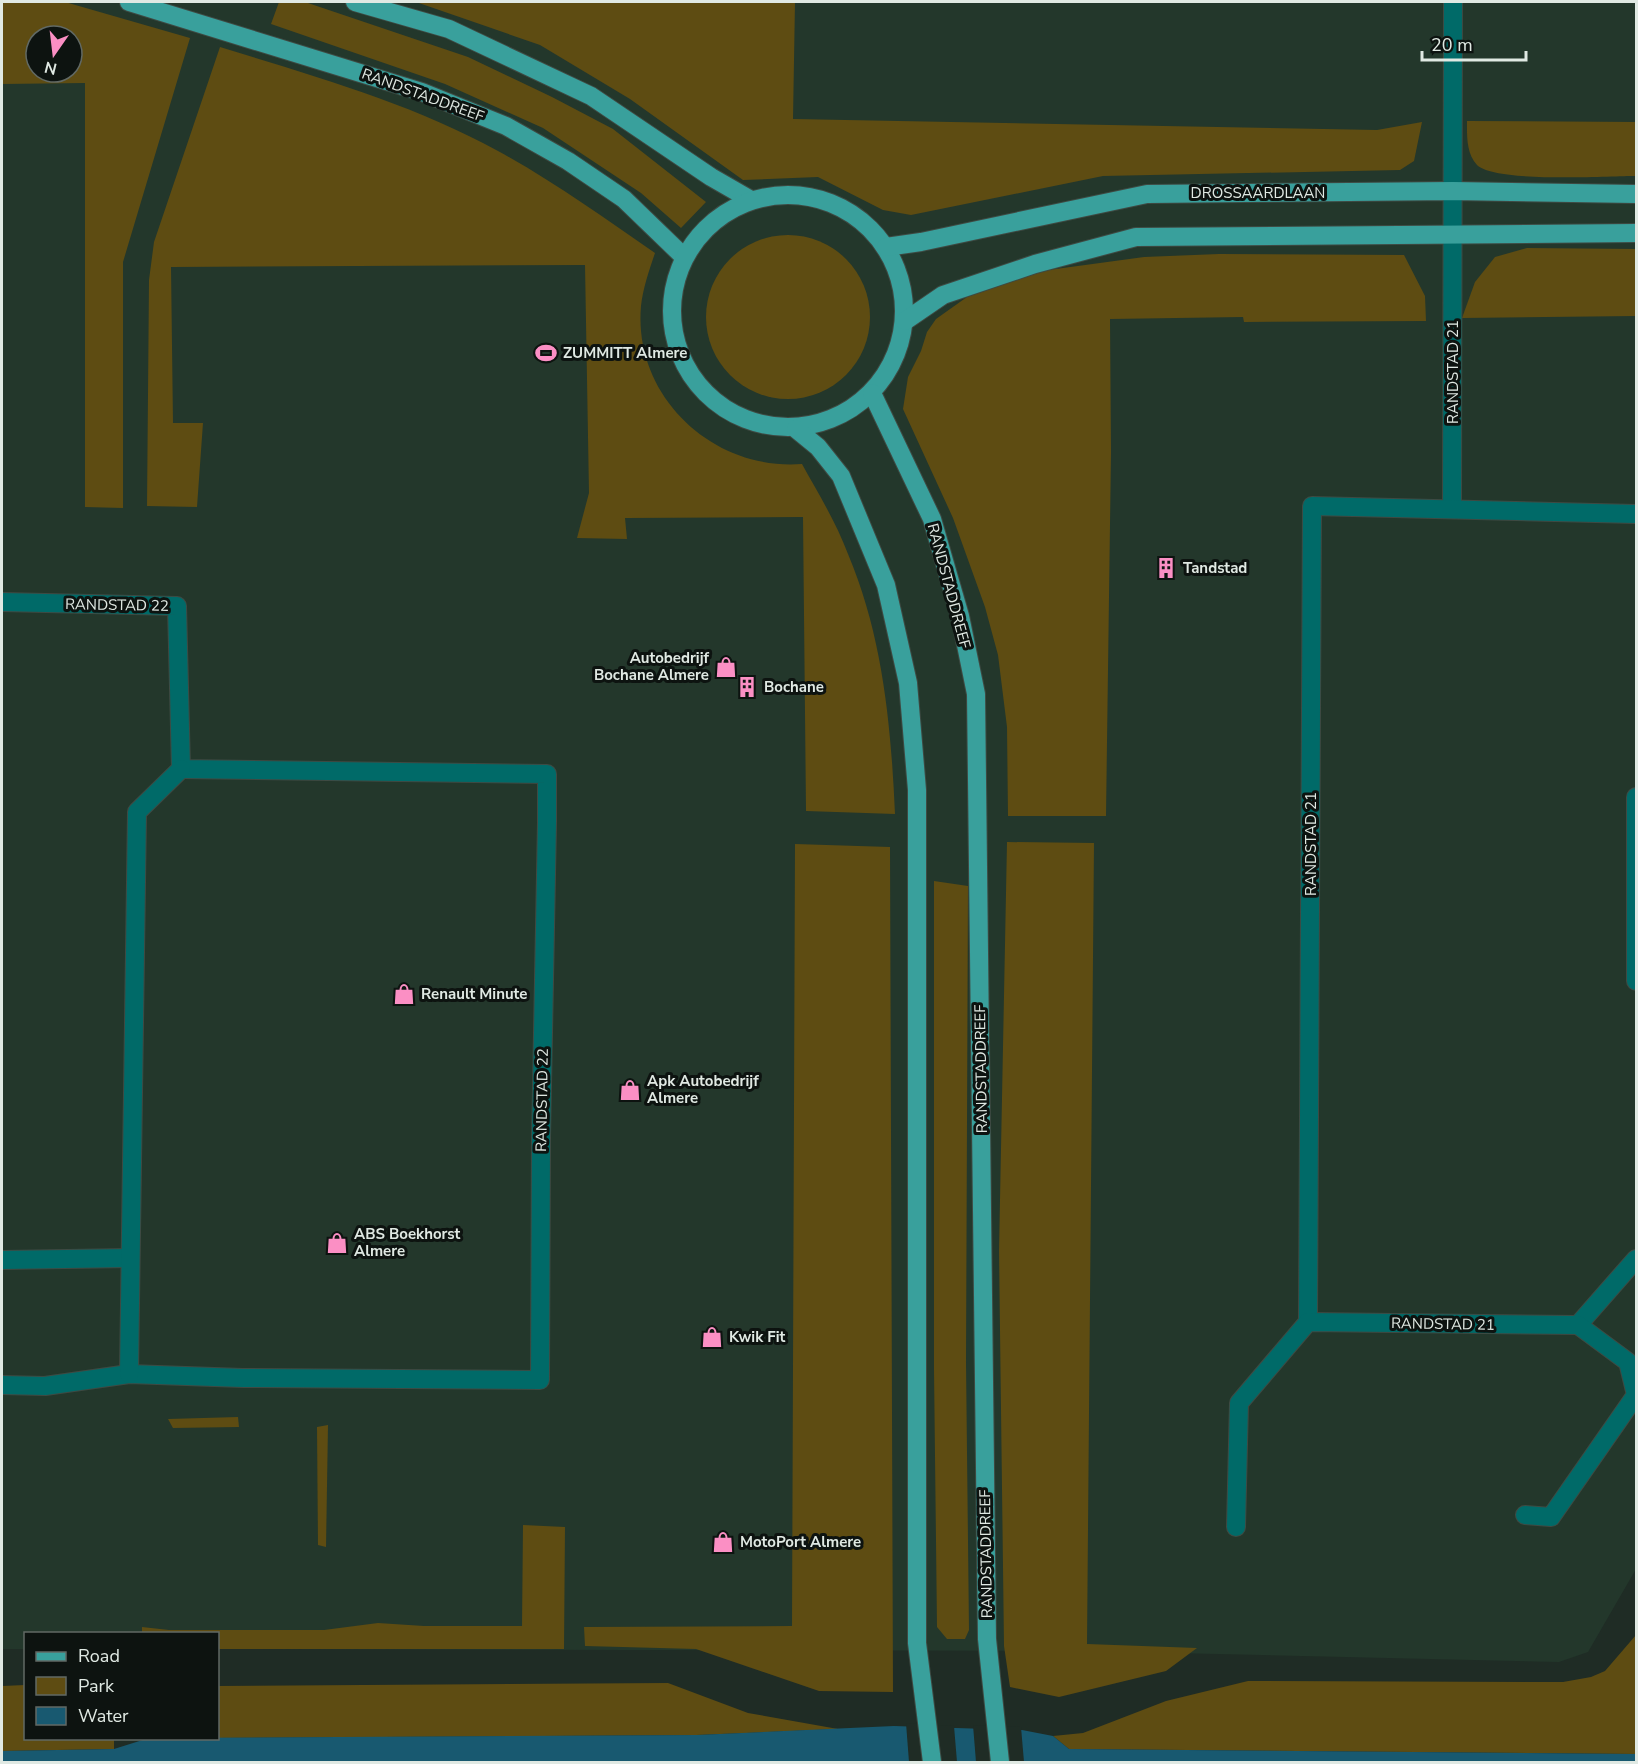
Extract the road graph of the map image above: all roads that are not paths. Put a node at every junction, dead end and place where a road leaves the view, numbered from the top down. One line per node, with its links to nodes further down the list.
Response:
1 (129, 2): 10 (main road, RANDSTADDREEF)
2 (355, 2): 6 (main road)
3 (1453, 2): 4 (street, RANDSTAD 21)
4 (1453, 191): 5 (main road, DROSSAARDLAAN); 8 (street, RANDSTAD 21); 9 (main road, DROSSAARDLAAN)
5 (1636, 194)
6 (751, 200): 9 (main road); 10 (main road)
7 (1636, 233): 8 (main road)
8 (1453, 234): 11 (main road); 14 (street, RANDSTAD 21)
9 (886, 247): 11 (main road)
10 (683, 256): 13 (main road)
11 (905, 321): 12 (main road)
12 (872, 393): 13 (main road); 30 (main road, RANDSTADDREEF)
13 (796, 429): 29 (main road)
14 (1452, 509): 15 (street, RANDSTAD 21); 23 (street, RANDSTAD 21)
15 (1636, 514)
16 (2, 602): 17 (street, RANDSTAD 22)
17 (181, 769): 20 (street); 25 (street, RANDSTAD 22)
18 (1636, 797): 19 (street)
19 (1636, 981)
20 (130, 1258): 22 (street); 25 (street)
21 (1636, 1259): 24 (street)
22 (2, 1260)
23 (1308, 1322): 24 (street, RANDSTAD 21); 28 (street)
24 (1578, 1326): 27 (street)
25 (129, 1374): 26 (street, RANDSTAD 22)
26 (2, 1385)
27 (1525, 1515)
28 (1236, 1527)
29 (932, 1762)
30 (1000, 1762)

